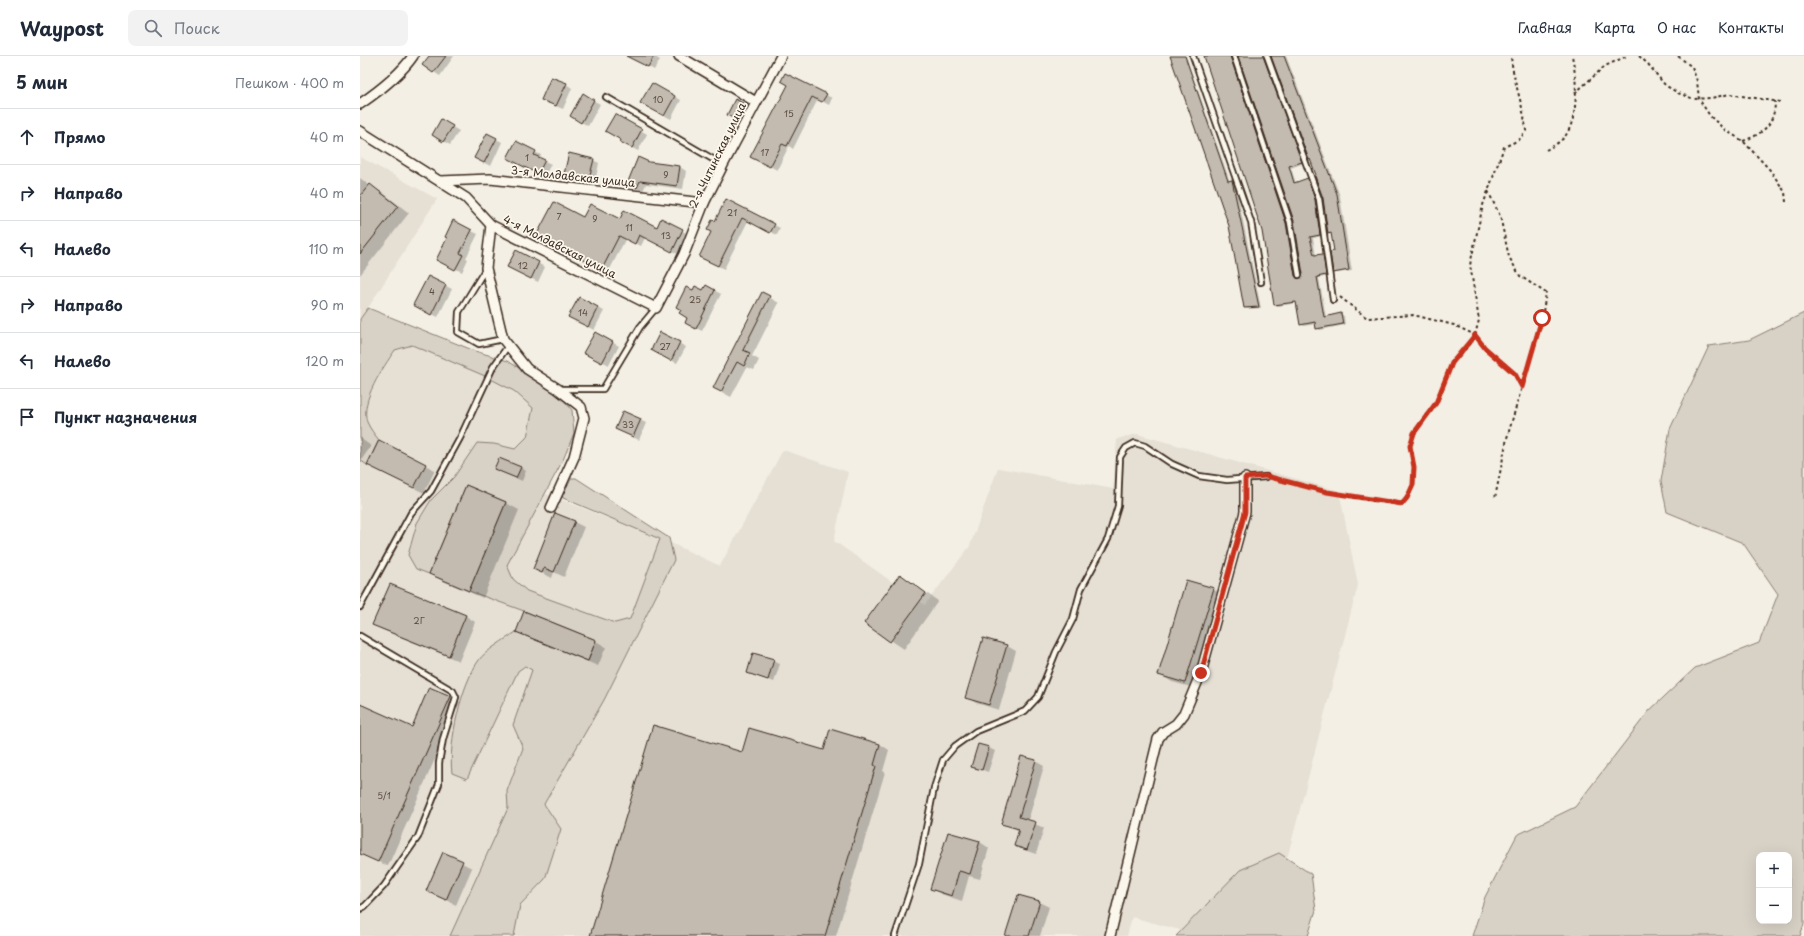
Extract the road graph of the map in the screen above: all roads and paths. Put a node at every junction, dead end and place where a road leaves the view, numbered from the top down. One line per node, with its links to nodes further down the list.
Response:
1 (413, 56): 18 (street)
2 (679, 56): 16 (street)
3 (781, 56): 16 (street, 2-я Читинская улица)
4 (1193, 56): 30 (lane)
5 (1234, 56): 29 (lane)
6 (1267, 56): 31 (lane)
7 (1511, 56): 24 (path)
8 (1572, 56): 12 (path)
9 (1627, 56): 12 (path)
10 (1640, 56): 14 (path)
11 (1678, 56): 14 (path)
12 (1575, 93): 21 (path)
13 (606, 97): 22 (lane)
14 (1699, 98): 15 (path); 20 (path)
15 (1776, 101): 17 (path); 20 (path)
16 (756, 102): 22 (street, 2-я Читинская улица)
17 (1780, 102)
18 (360, 104)
19 (360, 131): 23 (street, 4-я Молдавская улица)
20 (1743, 141): 25 (path)
21 (1546, 150)
22 (722, 165): 26 (street, 2-я Читинская улица)
23 (440, 181): 26 (street, 3-я Молдавская улица); 27 (street, 4-я Молдавская улица)
24 (1488, 191): 34 (path); 36 (path)
25 (1786, 202)
26 (704, 203): 33 (street, 2-я Читинская улица)
27 (491, 225): 28 (street); 33 (street, 4-я Молдавская улица)
28 (486, 268): 35 (street); 35 (lane)
29 (1298, 275)
30 (1261, 282)
31 (1332, 291): 32 (lane); 34 (path)
32 (1333, 300)
33 (656, 308): 37 (lane)
34 (1475, 335): 36 (path); 38 (path)
35 (506, 343): 37 (street); 42 (lane)
36 (1522, 387): 40 (path)
37 (558, 389): 41 (street)
38 (1266, 476): 39 (lane)
39 (1245, 478): 45 (lane); 46 (street)
40 (1495, 498)
41 (551, 508)
42 (360, 607)
43 (360, 636): 44 (lane)
44 (360, 909)
45 (895, 936)
46 (1110, 936)

